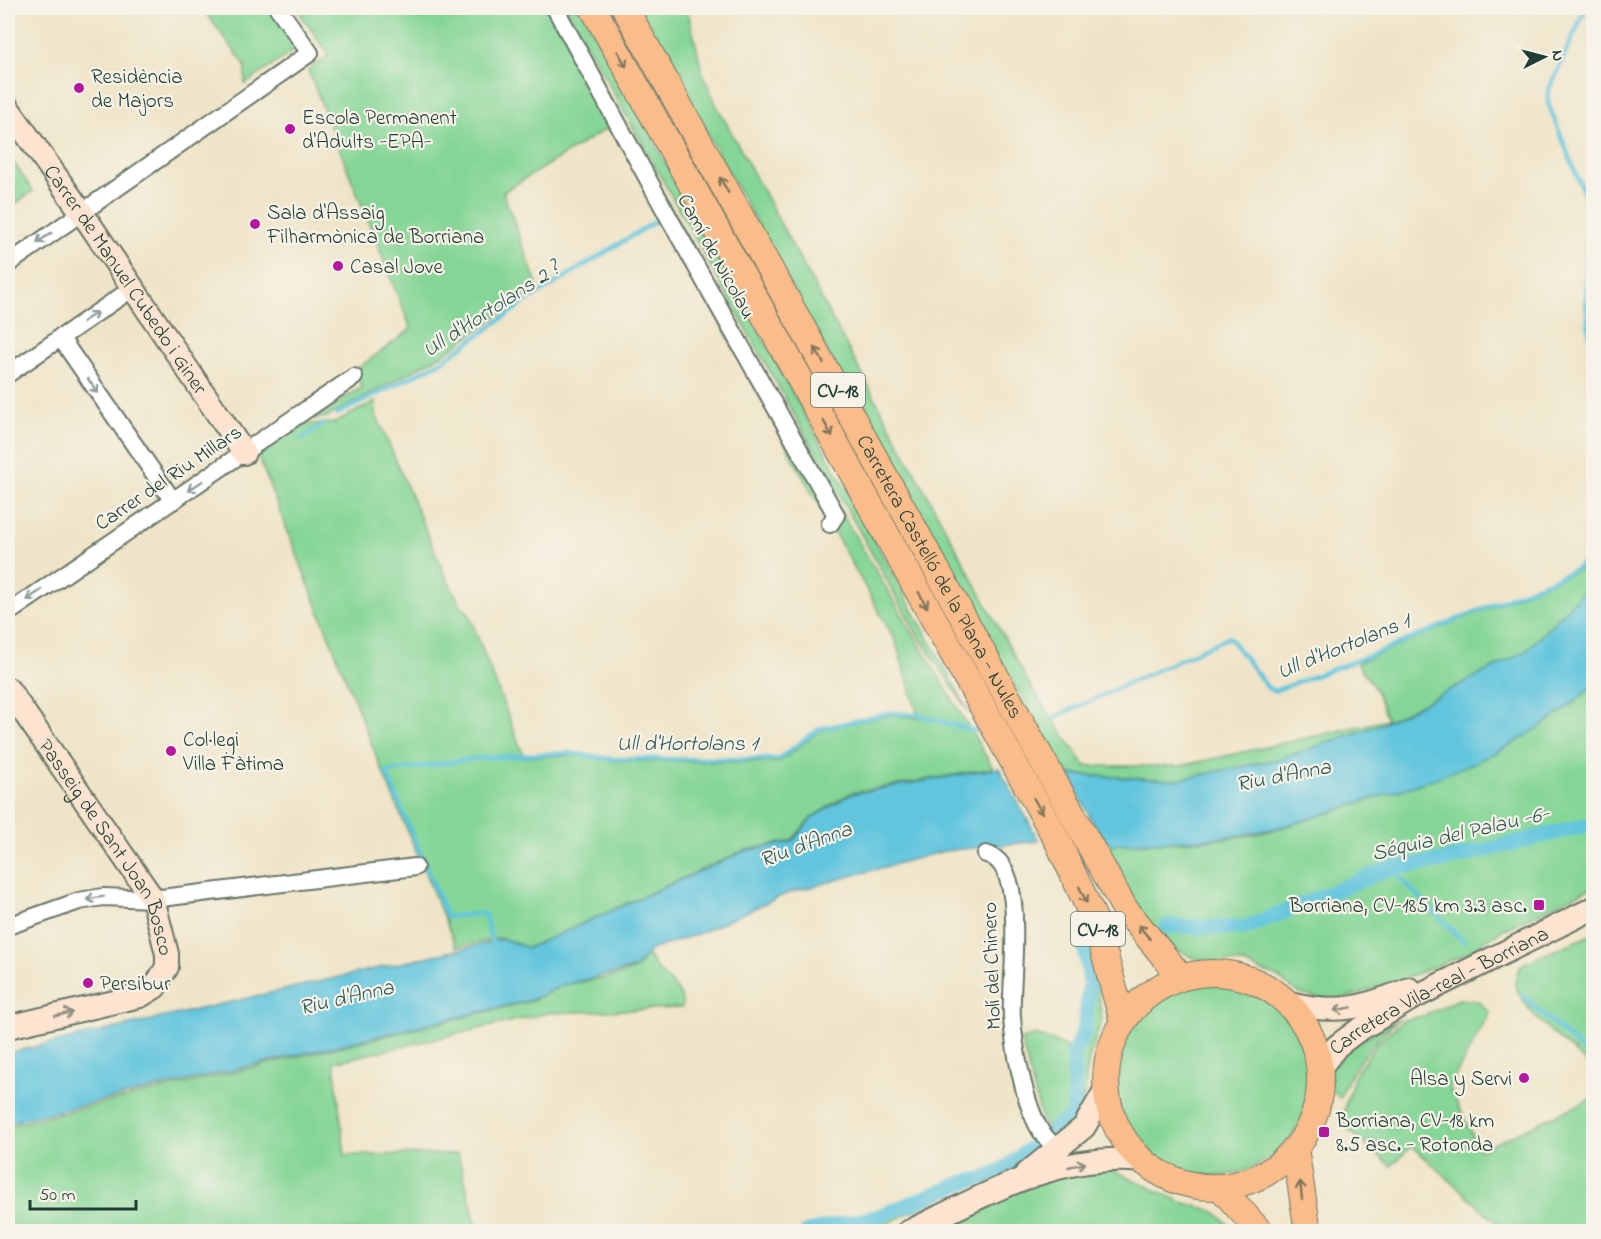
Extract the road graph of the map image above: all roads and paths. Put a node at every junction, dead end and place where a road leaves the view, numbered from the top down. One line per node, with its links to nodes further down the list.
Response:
1 (278, 8): 6 (street)
2 (555, 8): 14 (street, Camí de Nicolau)
3 (593, 8): 25 (main road, Carretera Castelló de la Plana - Nules / CV-18, one-way to 25)
4 (625, 8): 23 (main road, Carretera Castelló de la Plana - Nules / CV-18, one-way to 4)
5 (8, 108): 6 (street, Carrer de Manuel Cubedo i Giner)
6 (81, 212): 7 (street, one-way to 7); 8 (street, Carrer de Manuel Cubedo i Giner)
7 (8, 264)
8 (132, 288): 9 (street, one-way to 8); 12 (street, Carrer de Manuel Cubedo i Giner)
9 (60, 337): 10 (street); 13 (street, one-way to 13)
10 (8, 374)
11 (354, 377): 12 (street, Carrer del Riu Millars)
12 (244, 453): 13 (street, Carrer del Riu Millars, one-way to 13)
13 (173, 501): 15 (street, Carrer del Riu Millars, one-way to 15)
14 (830, 524)
15 (8, 614)
16 (8, 689): 19 (street, Passeig de Sant Joan Bosco)
17 (986, 854): 30 (street, Molí del Chinero)
18 (415, 867): 19 (street)
19 (153, 899): 22 (street, one-way to 22); 26 (street, Passeig de Sant Joan Bosco, one-way to 19)
20 (1593, 908): 21 (street, Carretera Vila-real - Borriana)
21 (1564, 922): 24 (street, Carretera Vila-real - Borriana, one-way to 24); 27 (street, Carretera Vila-real - Borriana)
22 (8, 926)
23 (1181, 977): 24 (main road); 25 (main road)
24 (1289, 1003): 27 (main road)
25 (1123, 1022): 28 (main road)
26 (8, 1027)
27 (1320, 1068): 29 (main road)
28 (1107, 1088): 30 (street); 31 (main road)
29 (1295, 1148): 33 (main road); 36 (main road, one-way to 29)
30 (1057, 1149): 32 (street)
31 (1142, 1161): 32 (street, one-way to 31); 33 (main road)
32 (1020, 1178): 34 (street)
33 (1220, 1187): 35 (main road)
34 (908, 1232)
35 (1260, 1232)
36 (1308, 1232)

